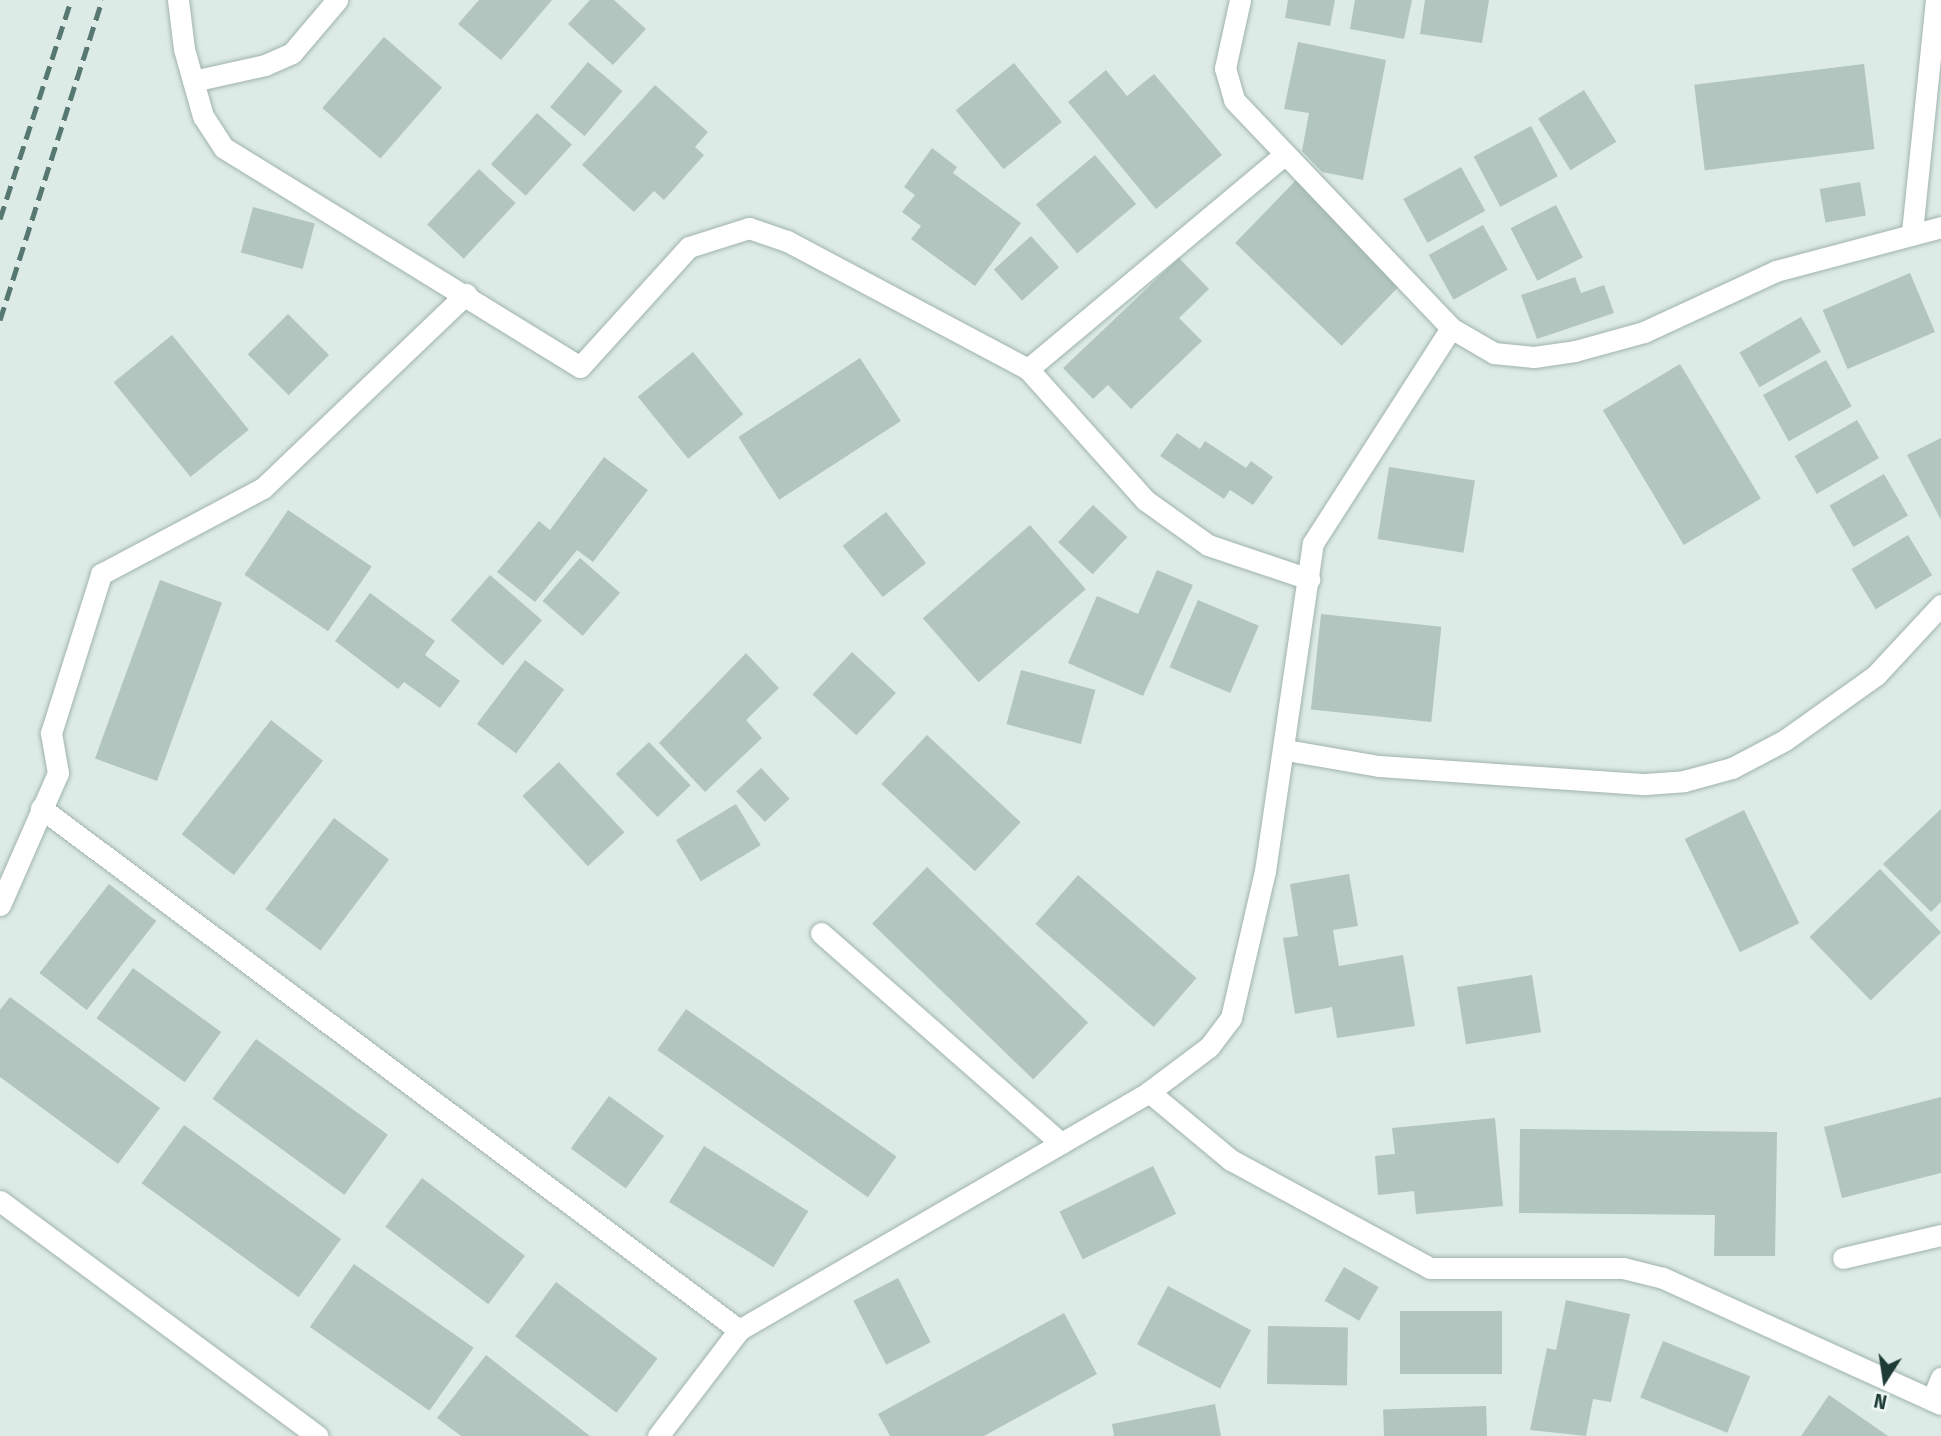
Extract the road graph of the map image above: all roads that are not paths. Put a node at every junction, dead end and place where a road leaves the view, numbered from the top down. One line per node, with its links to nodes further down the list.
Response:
1 (178, 0): 5 (street)
2 (337, 0): 5 (street)
3 (1240, 0): 6 (street)
4 (1937, 0): 8 (street)
5 (193, 81): 9 (street)
6 (1284, 155): 10 (street); 11 (street)
7 (1941, 227): 8 (street)
8 (1913, 232): 10 (street)
9 (466, 293): 11 (street); 15 (street)
10 (1451, 328): 12 (street)
11 (1028, 369): 12 (street)
12 (1309, 579): 14 (street)
13 (1941, 606): 14 (street)
14 (1286, 750): 18 (street)
15 (41, 808): 16 (street); 23 (street)
16 (0, 905)
17 (821, 933): 19 (street)
18 (1149, 1092): 19 (street); 25 (street)
19 (1061, 1143): 23 (street)
20 (0, 1201): 26 (street)
21 (1941, 1236): 22 (street)
22 (1843, 1258)
23 (739, 1330): 27 (street)
24 (1941, 1378): 25 (street)
25 (1937, 1402)
26 (318, 1436)
27 (658, 1436)

